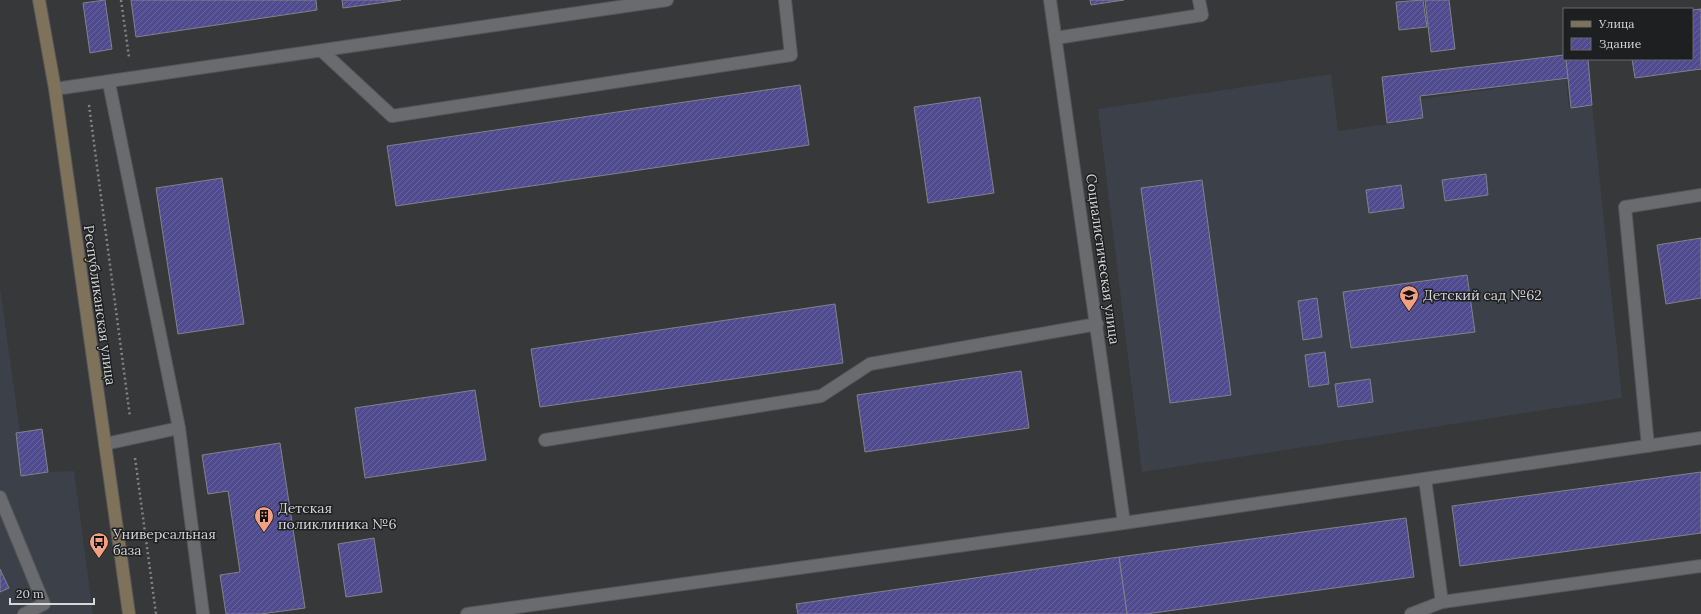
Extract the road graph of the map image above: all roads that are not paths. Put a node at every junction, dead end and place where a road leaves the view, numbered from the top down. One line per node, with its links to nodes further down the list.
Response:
1 (39, 0): 9 (main road, Республиканская улица)
2 (667, 0): 7 (street)
3 (785, 0): 7 (street)
4 (1050, 0): 6 (street, Социалистическая улица)
5 (1199, 0): 6 (street)
6 (1056, 38): 11 (street, Социалистическая улица)
7 (322, 51): 8 (street)
8 (109, 82): 9 (street); 12 (street)
9 (55, 89): 15 (main road, Республиканская улица)
10 (1701, 195): 16 (street)
11 (1097, 324): 14 (street); 19 (street, Социалистическая улица)
12 (179, 428): 15 (street); 24 (street)
13 (1701, 438): 16 (street)
14 (545, 440)
15 (105, 444): 23 (main road, Республиканская улица)
16 (1648, 446): 17 (street)
17 (1425, 479): 19 (street); 21 (street)
18 (0, 497): 22 (street)
19 (1124, 523): 25 (street)
20 (1701, 566): 21 (street)
21 (1442, 602): 26 (street)
22 (24, 614)
23 (129, 614)
24 (203, 614)
25 (467, 614)
26 (1411, 614)

